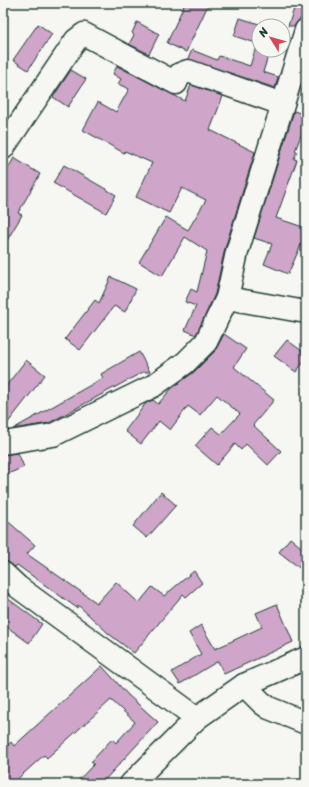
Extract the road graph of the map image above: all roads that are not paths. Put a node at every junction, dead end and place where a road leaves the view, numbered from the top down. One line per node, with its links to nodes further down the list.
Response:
1 (306, 30): 2 (street)
2 (282, 104): 3 (street); 4 (street)
3 (3, 148)
4 (227, 298): 5 (street); 6 (street)
5 (306, 312)
6 (3, 443)
7 (3, 573): 10 (street)
8 (306, 658): 9 (street)
9 (244, 685): 10 (street); 11 (street)
10 (197, 718): 12 (street)
11 (306, 723)
12 (131, 784)

